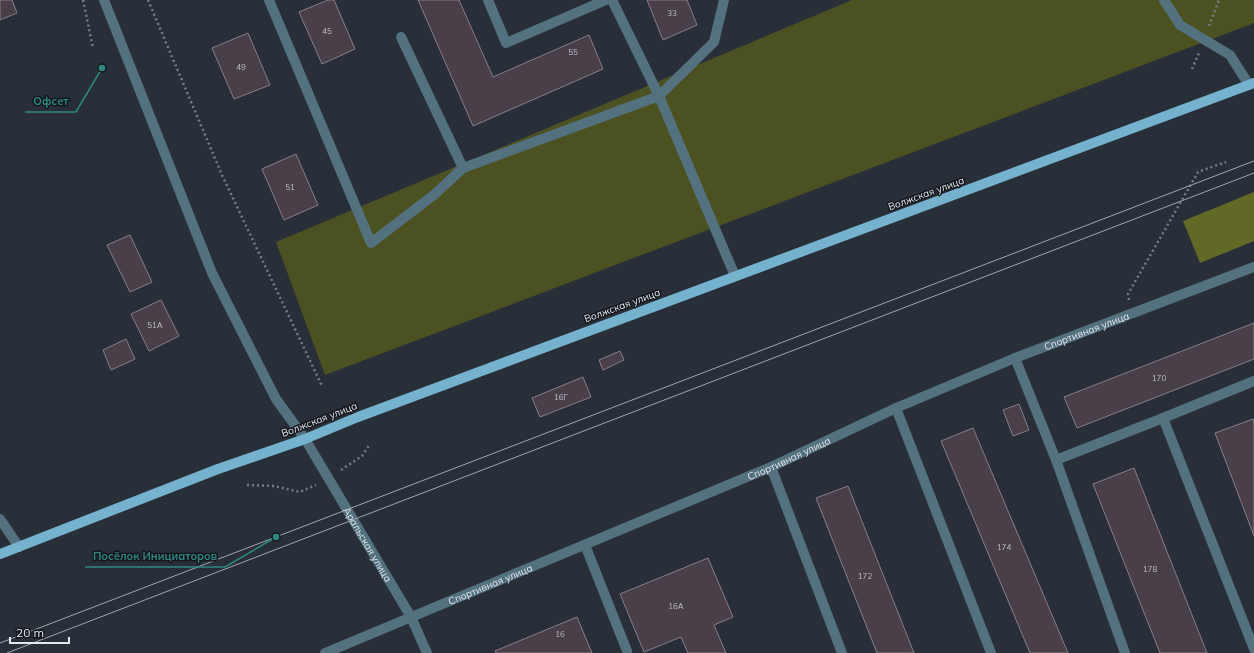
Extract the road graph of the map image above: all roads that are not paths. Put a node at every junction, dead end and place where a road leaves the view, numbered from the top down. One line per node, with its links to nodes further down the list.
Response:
1 (104, 0): 18 (street, Аральская улица)
2 (269, 0): 11 (street)
3 (488, 0): 4 (street)
4 (606, 0)
5 (612, 0): 10 (street)
6 (724, 0): 10 (street)
7 (1164, 0): 9 (street)
8 (401, 37): 11 (street)
9 (1251, 84): 13 (main road, Волжская улица)
10 (659, 96): 11 (street); 13 (street)
11 (463, 168)
12 (1254, 267): 14 (street, Спортивная улица)
13 (735, 276): 18 (main road, Волжская улица)
14 (1015, 358): 16 (street, Спортивная улица); 19 (street)
15 (1254, 381): 17 (street)
16 (896, 408): 20 (street, Спортивная улица); 31 (street)
17 (1163, 418): 19 (street); 26 (street)
18 (305, 439): 23 (main road, Волжская улица); 25 (street, Аральская улица)
19 (1056, 460): 32 (street)
20 (771, 466): 22 (street, Спортивная улица); 30 (street)
21 (0, 519): 23 (street)
22 (585, 545): 25 (street, Спортивная улица); 27 (street)
23 (19, 547): 24 (main road, Волжская улица)
24 (0, 554)
25 (411, 617): 28 (street, Спортивная улица); 29 (street, Аральская улица)
26 (1254, 650)
27 (627, 651)
28 (325, 653)
29 (427, 653)
30 (842, 653)
31 (991, 653)
32 (1126, 653)

